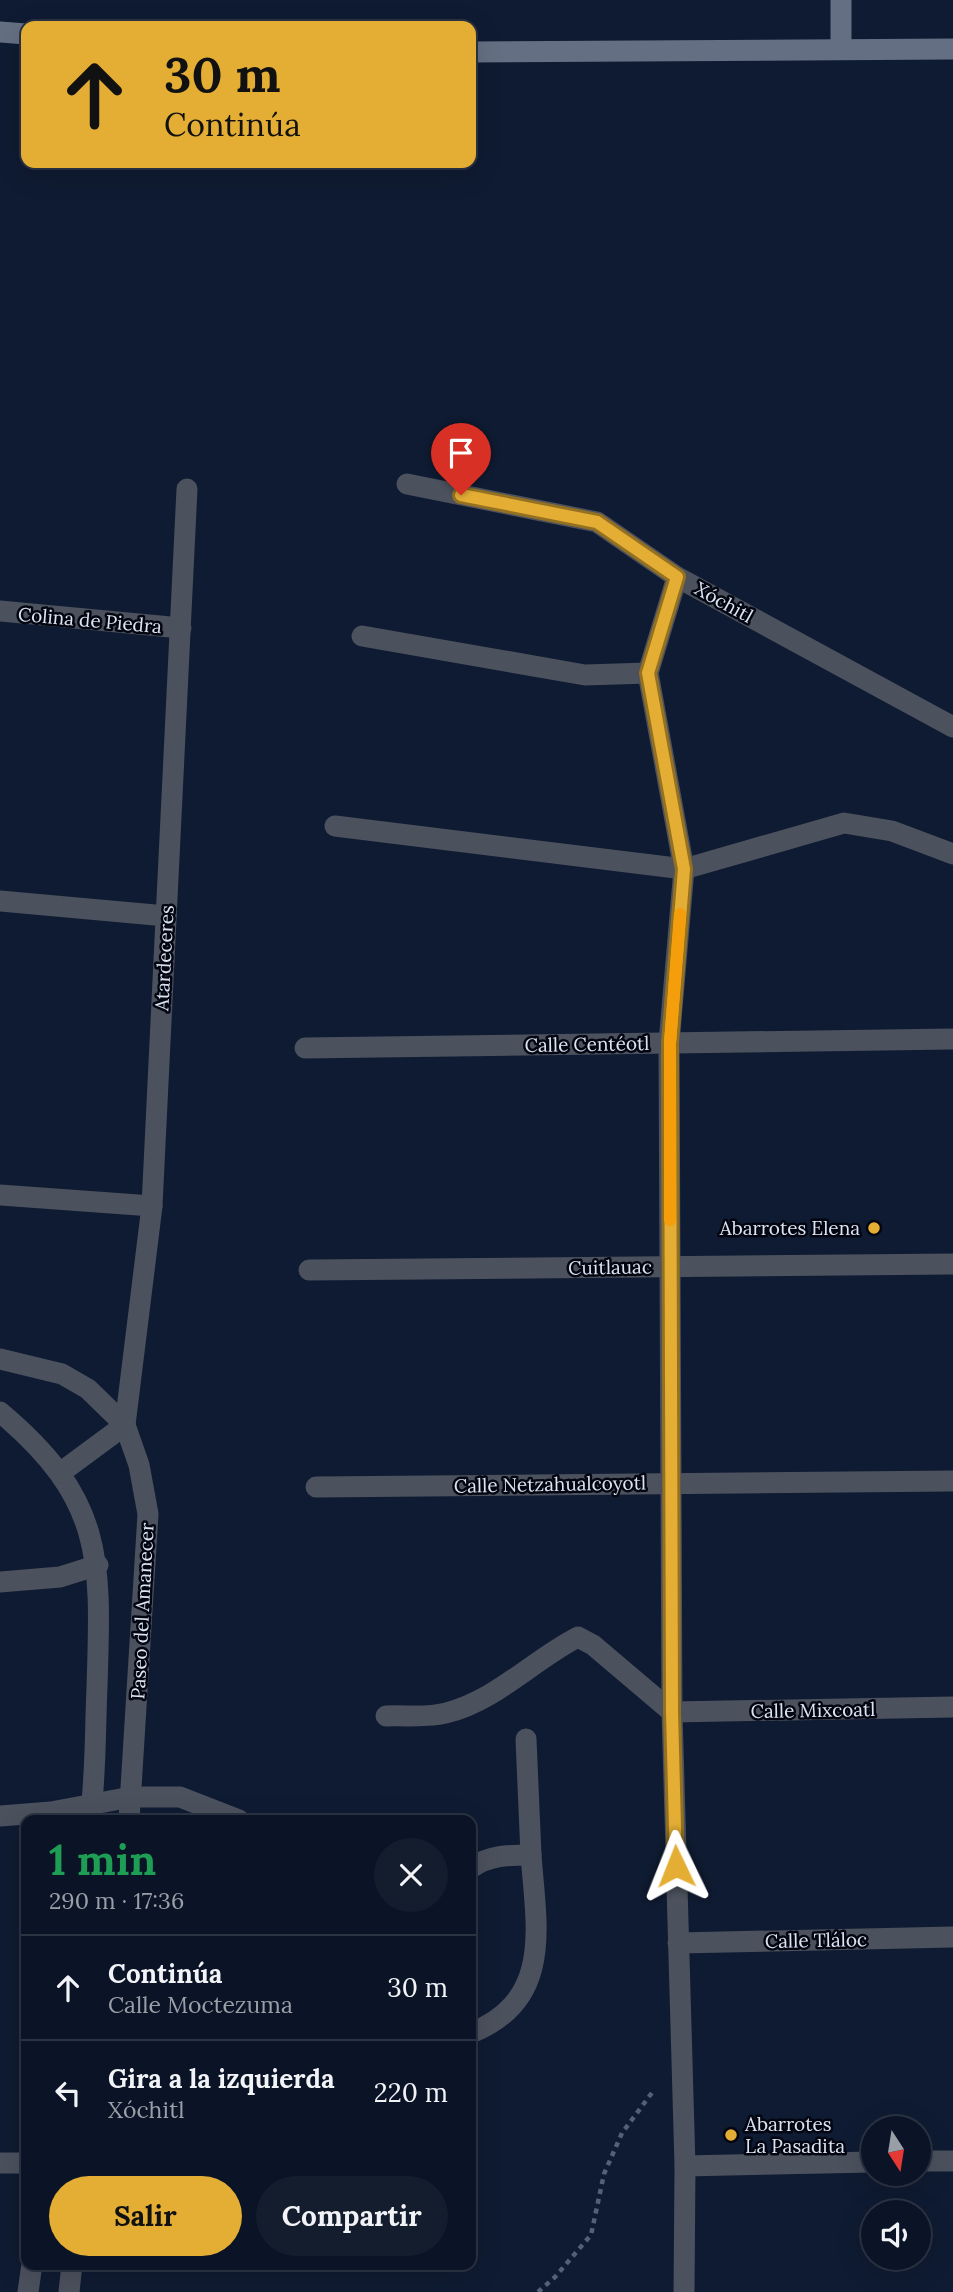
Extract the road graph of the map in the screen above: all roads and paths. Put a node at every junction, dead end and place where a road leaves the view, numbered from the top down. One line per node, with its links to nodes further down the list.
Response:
1 (841, 0): 4 (main road)
2 (0, 33): 3 (main road)
3 (21, 34)
4 (841, 48): 5 (main road); 6 (main road)
5 (953, 49)
6 (476, 52)
7 (407, 484): 9 (street, Xóchitl)
8 (187, 489): 11 (street, Atardeceres)
9 (677, 577): 13 (street); 14 (street, Xóchitl)
10 (0, 611): 11 (street, Colina de Piedra)
11 (181, 628): 19 (street, Atardeceres)
12 (362, 636): 13 (street)
13 (648, 673): 17 (street)
14 (953, 727)
15 (335, 826): 17 (street)
16 (953, 854): 17 (street)
17 (684, 869): 21 (street)
18 (0, 901): 19 (street)
19 (166, 916): 24 (street, Atardeceres)
20 (953, 1039): 21 (street, Calle Centéotl)
21 (670, 1043): 22 (street, Calle Centéotl); 26 (street)
22 (305, 1048)
23 (0, 1195): 24 (street)
24 (152, 1206): 30 (street, Atardeceres)
25 (953, 1264): 26 (street, Cuitlauac)
26 (671, 1266): 27 (street, Cuitlauac); 33 (street)
27 (309, 1270)
28 (0, 1359): 30 (street, Paseo del Amanecer)
29 (0, 1412): 31 (street)
30 (125, 1425): 31 (street); 41 (street, Paseo del Amanecer)
31 (60, 1473): 35 (street)
32 (953, 1481): 33 (street, Calle Netzahualcoyotl)
33 (672, 1483): 34 (street, Calle Netzahualcoyotl); 38 (street)
34 (316, 1487)
35 (98, 1565): 36 (street); 42 (street)
36 (0, 1582)
37 (953, 1707): 38 (street, Calle Mixcoatl)
38 (672, 1712): 39 (street); 49 (street)
39 (386, 1716)
40 (526, 1739): 46 (street)
41 (131, 1797): 42 (street); 43 (street, Paseo del Amanecer); 44 (street)
42 (91, 1811): 45 (street)
43 (129, 1815)
44 (226, 1815)
45 (0, 1816)
46 (531, 1855): 47 (street); 50 (street)
47 (476, 1864)
48 (953, 1937): 49 (street, Calle Tláloc)
49 (678, 1943): 51 (street)
50 (476, 2030)
51 (682, 2053): 57 (street); 62 (path)
52 (931, 2161): 53 (street)
53 (953, 2161)
54 (861, 2162): 57 (street)
55 (0, 2163): 56 (street)
56 (21, 2164)
57 (685, 2166): 63 (street)
58 (31, 2270): 60 (street)
59 (71, 2270): 61 (street)
60 (28, 2292)
61 (69, 2292)
62 (538, 2292)
63 (684, 2292)

